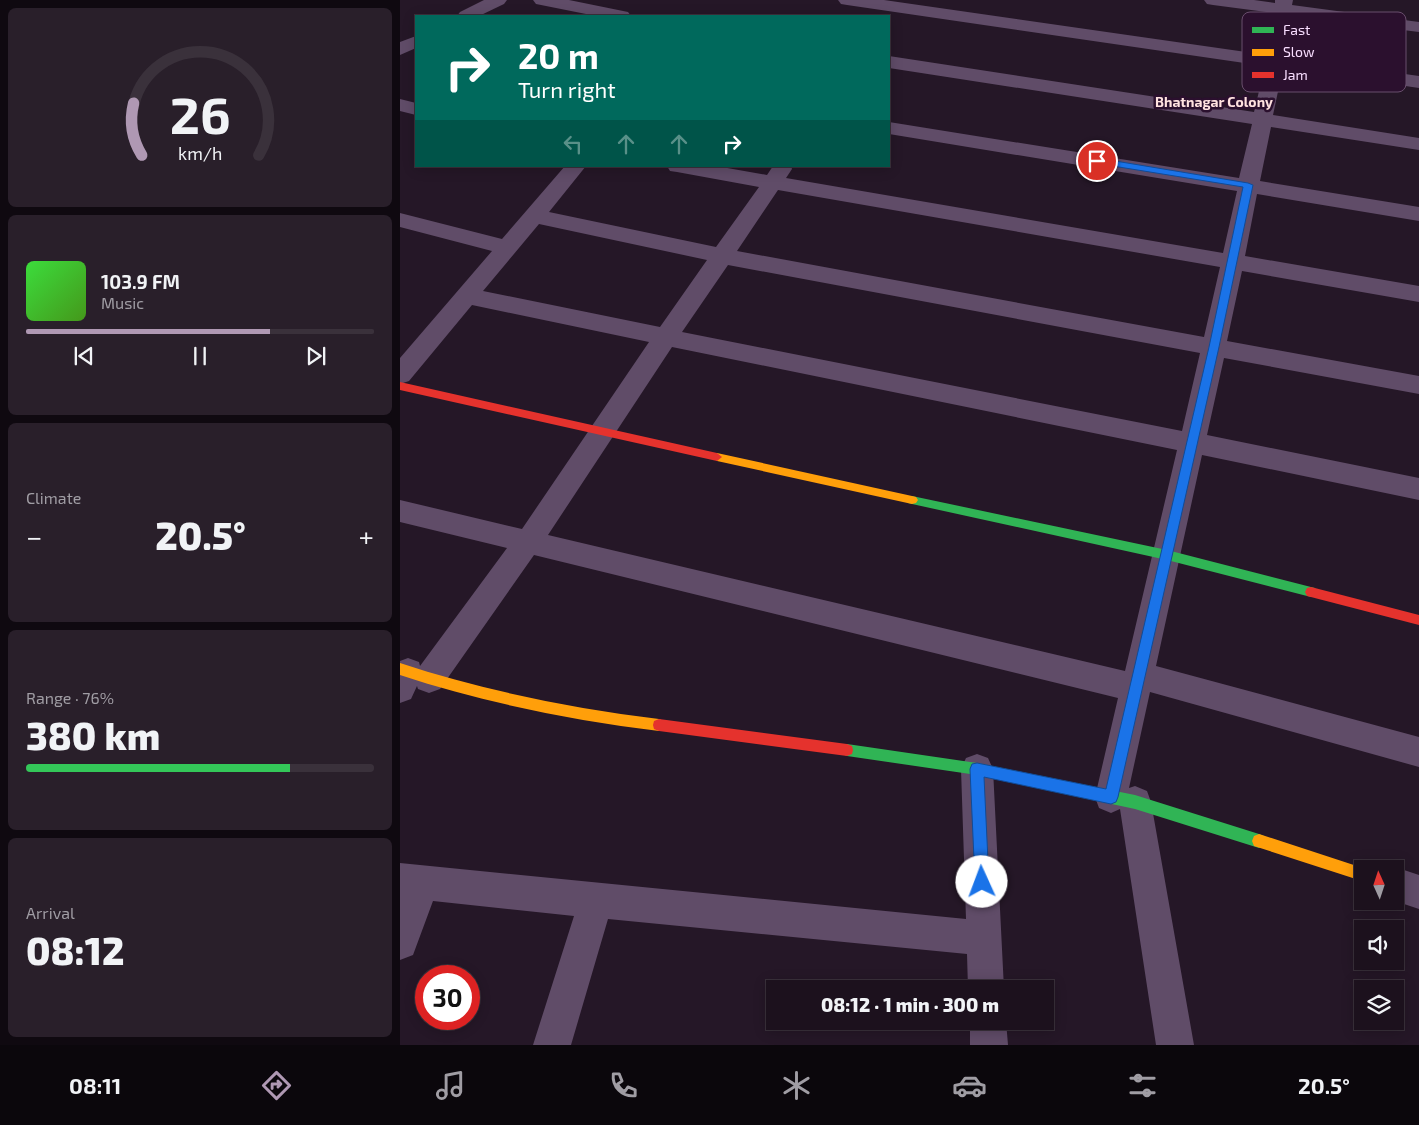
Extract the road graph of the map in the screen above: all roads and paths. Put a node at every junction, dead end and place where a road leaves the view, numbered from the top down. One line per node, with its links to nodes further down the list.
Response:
1 (498, 0): 8 (street)
2 (542, 0): 9 (street)
3 (847, 0): 6 (street)
4 (1213, 0): 5 (street)
5 (1283, 5): 7 (street)
6 (897, 9): 14 (street)
7 (1326, 12)
8 (468, 15)
9 (617, 15)
10 (1406, 25): 11 (street)
11 (1419, 27)
12 (415, 42): 13 (street)
13 (400, 49)
14 (1242, 56)
15 (890, 62): 21 (street)
16 (1406, 80): 17 (street)
17 (1419, 82)
18 (1268, 92): 21 (street)
19 (400, 105): 20 (street)
20 (415, 109)
21 (1262, 120): 23 (street); 27 (street)
22 (890, 128): 27 (street)
23 (1419, 144)
24 (575, 167): 29 (street)
25 (690, 167): 26 (street)
26 (779, 174): 32 (street); 33 (street)
27 (1248, 185): 28 (street); 33 (street)
28 (1419, 214)
29 (534, 216): 31 (street); 32 (street)
30 (400, 220): 31 (street)
31 (508, 248): 35 (street)
32 (722, 256): 36 (street); 37 (street)
33 (1233, 262): 34 (street); 37 (street)
34 (1419, 294)
35 (467, 296): 36 (street); 38 (street)
36 (666, 338): 42 (street); 43 (street)
37 (1214, 347): 40 (street); 43 (street)
38 (408, 352): 39 (street)
39 (400, 375)
40 (1419, 385)
41 (400, 386): 42 (street)
42 (600, 432): 46 (street); 47 (street)
43 (1193, 442): 44 (street); 47 (street)
44 (1419, 489)
45 (400, 511): 46 (street)
46 (528, 542): 49 (street); 50 (street)
47 (1167, 555): 48 (street); 50 (street)
48 (1419, 620)
49 (409, 677): 52 (street)
50 (1138, 681): 51 (street); 53 (street)
51 (1419, 752)
52 (977, 769): 53 (street); 59 (street)
53 (1123, 800): 54 (street); 65 (street)
54 (1354, 872)
55 (411, 882): 58 (street); 60 (street)
56 (1404, 887): 57 (street)
57 (1419, 892)
58 (596, 902): 59 (street); 63 (street)
59 (984, 938): 61 (street)
60 (400, 942)
61 (986, 980)
62 (988, 1030): 64 (street)
63 (552, 1045)
64 (989, 1045)
65 (1175, 1045)

